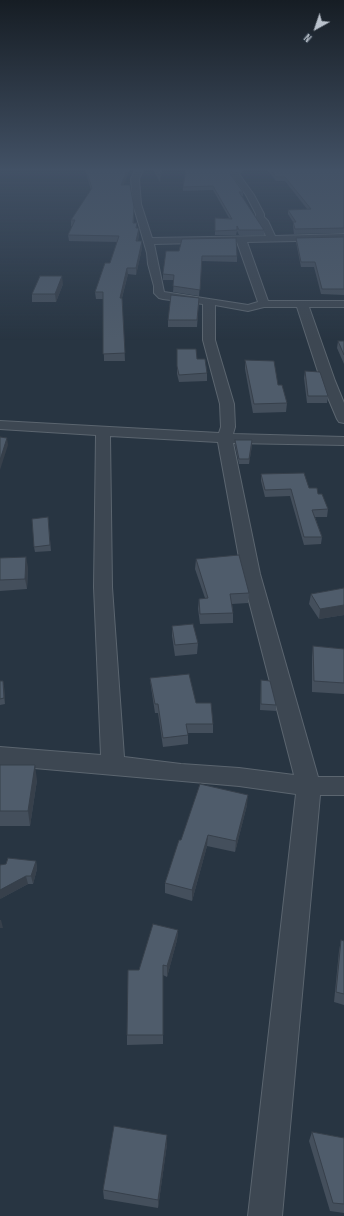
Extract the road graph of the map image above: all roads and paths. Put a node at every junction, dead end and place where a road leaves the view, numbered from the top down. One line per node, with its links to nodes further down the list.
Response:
1 (146, 227): 6 (street)
2 (265, 227): 5 (street)
3 (344, 236): 5 (street)
4 (241, 239): 5 (street); 6 (street); 8 (street)
5 (272, 239)
6 (148, 240): 7 (street)
7 (209, 301): 8 (street); 14 (street)
8 (264, 304): 9 (street)
9 (302, 304): 10 (street); 11 (street)
10 (344, 304)
11 (344, 419)
12 (0, 425): 13 (street)
13 (103, 431): 14 (street); 17 (street)
14 (225, 438): 15 (street); 18 (street)
15 (344, 441)
16 (0, 756): 17 (street)
17 (113, 765): 18 (street)
18 (309, 786): 19 (street); 20 (street)
19 (344, 786)
20 (265, 1216)

